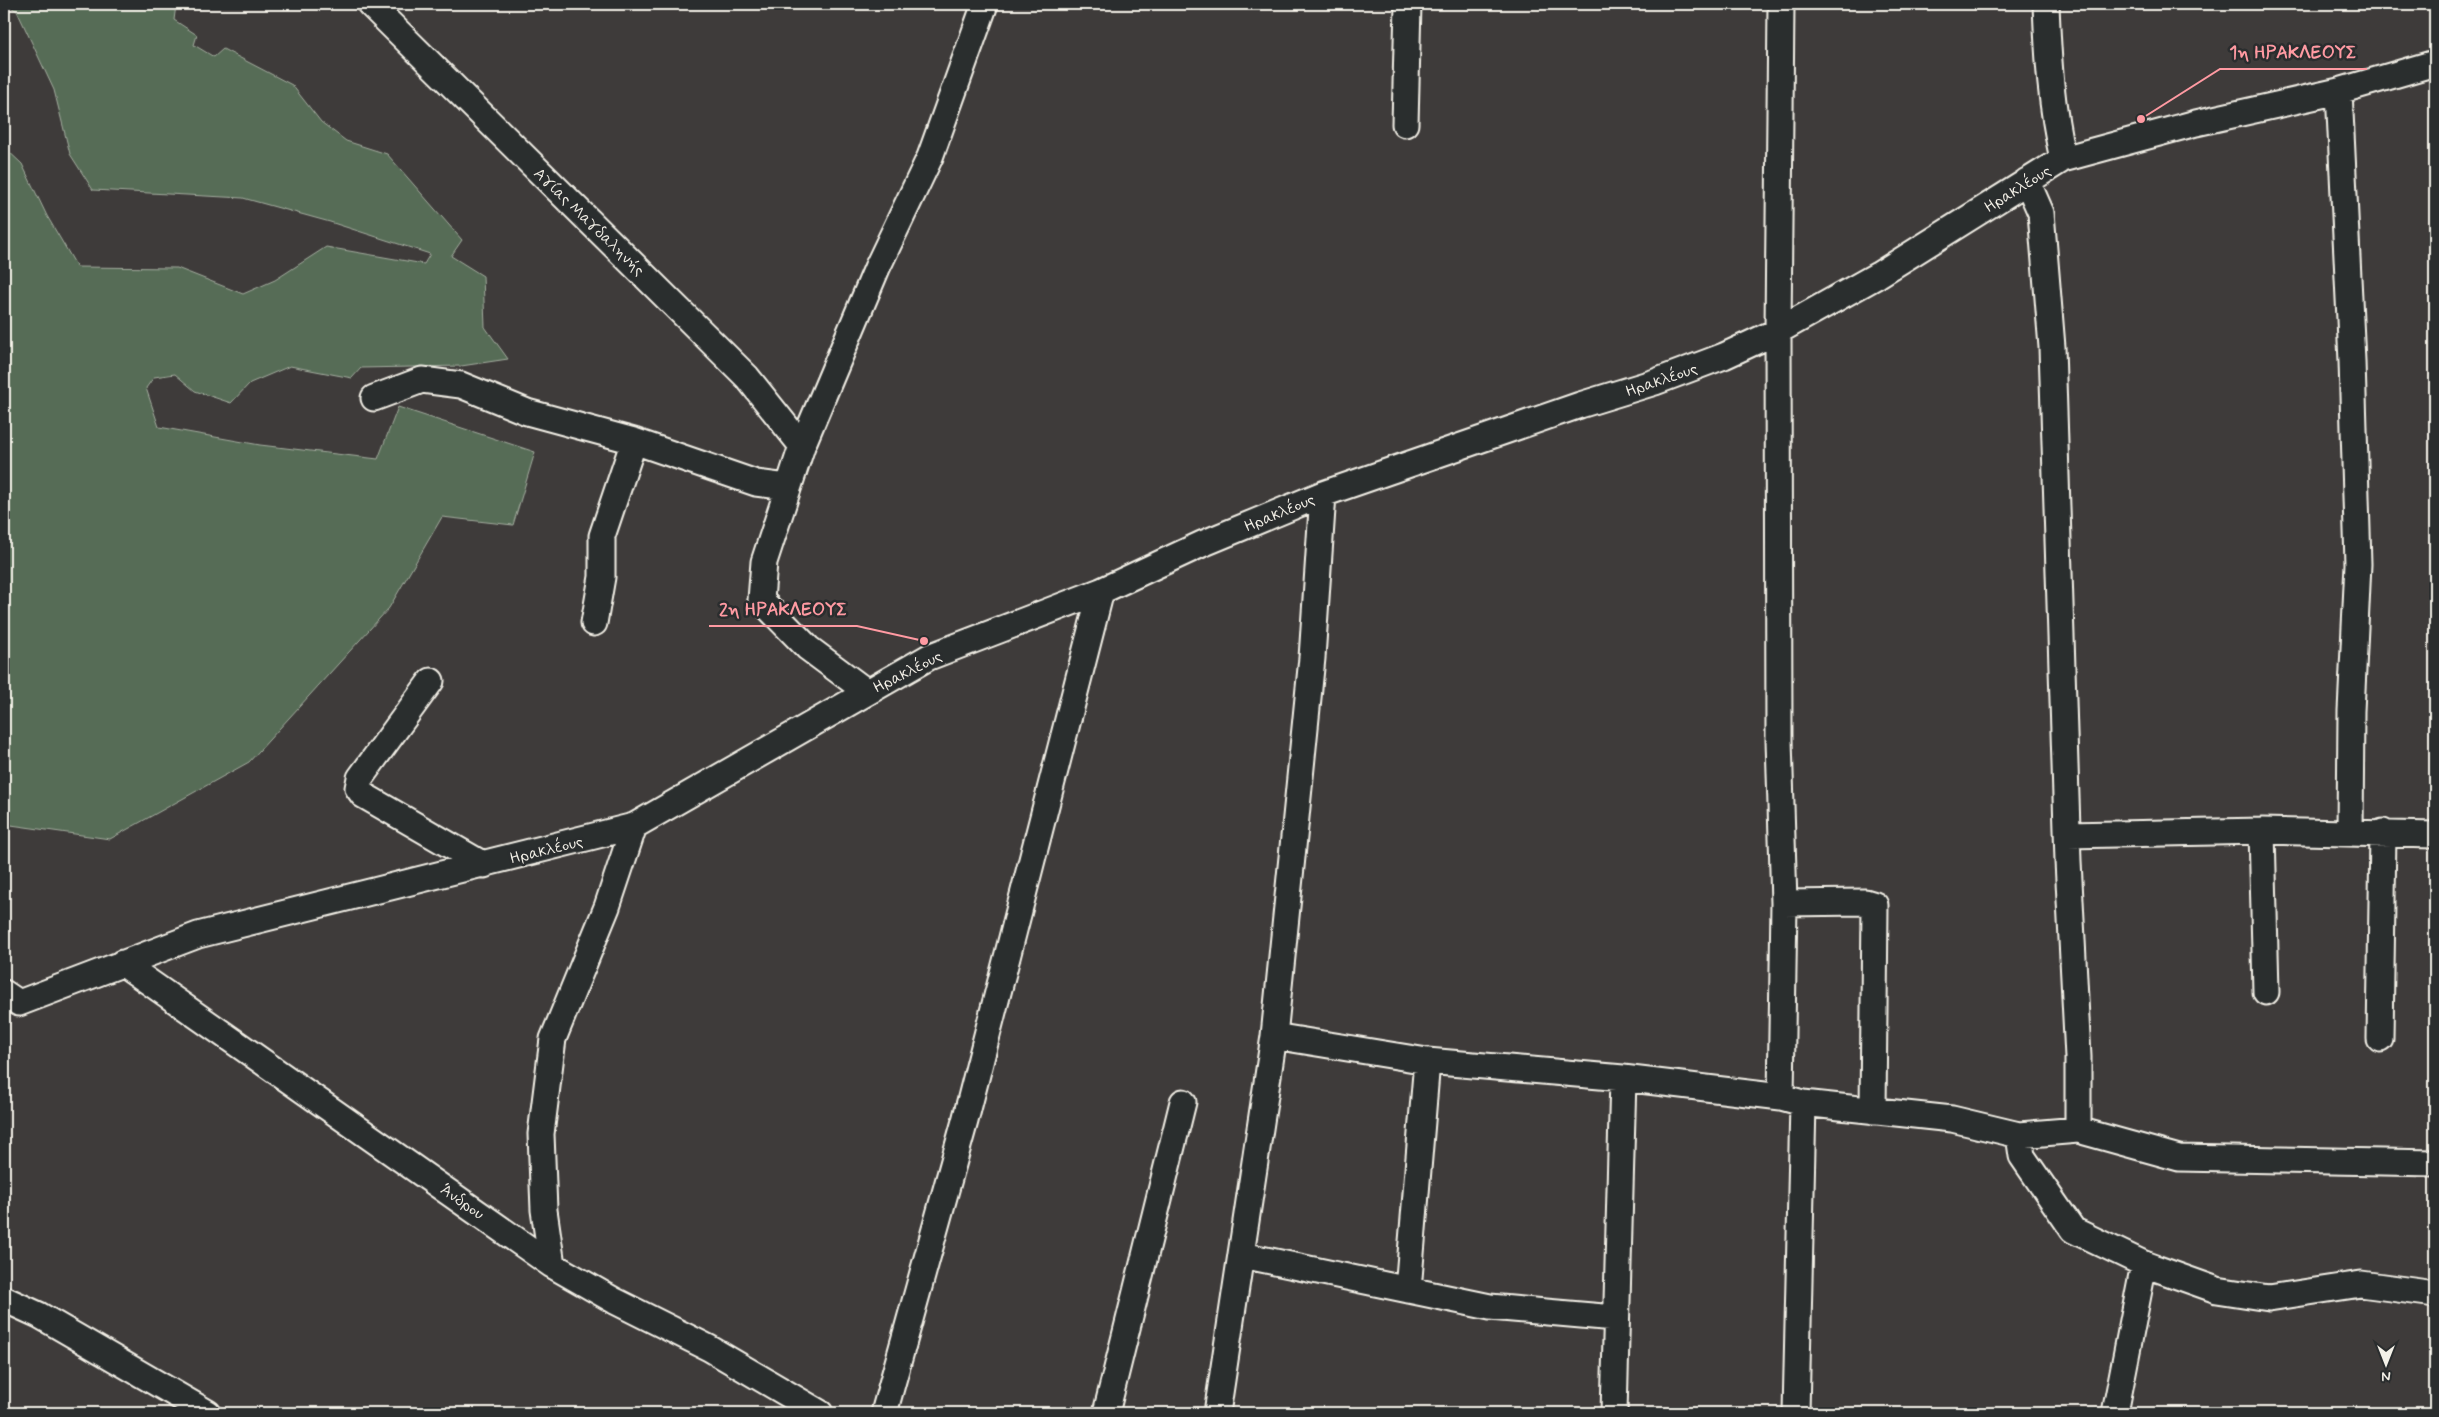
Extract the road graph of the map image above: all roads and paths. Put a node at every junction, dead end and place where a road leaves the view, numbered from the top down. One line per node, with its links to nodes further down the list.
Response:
1 (370, 4): 14 (street, Αγίας Μαγδαληνής)
2 (985, 4): 14 (street)
3 (1408, 4): 8 (street)
4 (1781, 4): 11 (street)
5 (2046, 4): 9 (street)
6 (2435, 63): 7 (street, Ηρακλέους)
7 (2339, 90): 9 (street, Ηρακλέους); 24 (street)
8 (1405, 124)
9 (2063, 159): 10 (street, Ηρακλέους)
10 (2027, 181): 11 (street, Ηρακλέους); 25 (street)
11 (1778, 331): 16 (street, Ηρακλέους); 28 (street)
12 (374, 398): 13 (street)
13 (634, 441): 15 (street); 18 (street)
14 (802, 446): 15 (street)
15 (787, 487): 20 (street)
16 (1323, 494): 17 (street, Ηρακλέους); 32 (street)
17 (1101, 591): 20 (street, Ηρακλέους); 51 (street)
18 (594, 623)
19 (431, 681): 27 (street)
20 (867, 692): 21 (street, Ηρακλέους)
21 (634, 826): 27 (street, Ηρακλέους); 44 (street)
22 (2262, 831): 24 (street); 25 (street); 30 (street)
23 (2383, 832): 24 (street); 26 (street); 33 (street)
24 (2350, 833)
25 (2068, 835): 39 (street)
26 (2435, 835)
27 (484, 864): 29 (street, Ηρακλέους)
28 (1784, 903): 36 (street); 38 (street)
29 (122, 963): 31 (street, Ηρακλέους); 44 (street, Άνδρου)
30 (2266, 992)
31 (9, 1004)
32 (1274, 1036): 34 (street); 42 (street)
33 (2380, 1039)
34 (1427, 1061): 35 (street); 45 (street)
35 (1623, 1078): 36 (street); 48 (street)
36 (1792, 1100): 38 (street); 55 (street)
37 (1183, 1102): 52 (street)
38 (1872, 1111): 40 (street)
39 (2078, 1130): 40 (street); 41 (street)
40 (2018, 1135): 43 (street)
41 (2435, 1163)
42 (1242, 1256): 45 (street); 53 (street)
43 (2144, 1264): 46 (street); 56 (street)
44 (552, 1265): 50 (street, Άνδρου)
45 (1408, 1290): 48 (street)
46 (2435, 1294)
47 (4, 1299): 49 (street)
48 (1616, 1318): 54 (street)
49 (208, 1413)
50 (818, 1413)
51 (884, 1413)
52 (1106, 1413)
53 (1218, 1413)
54 (1614, 1413)
55 (1796, 1413)
56 (2115, 1413)

